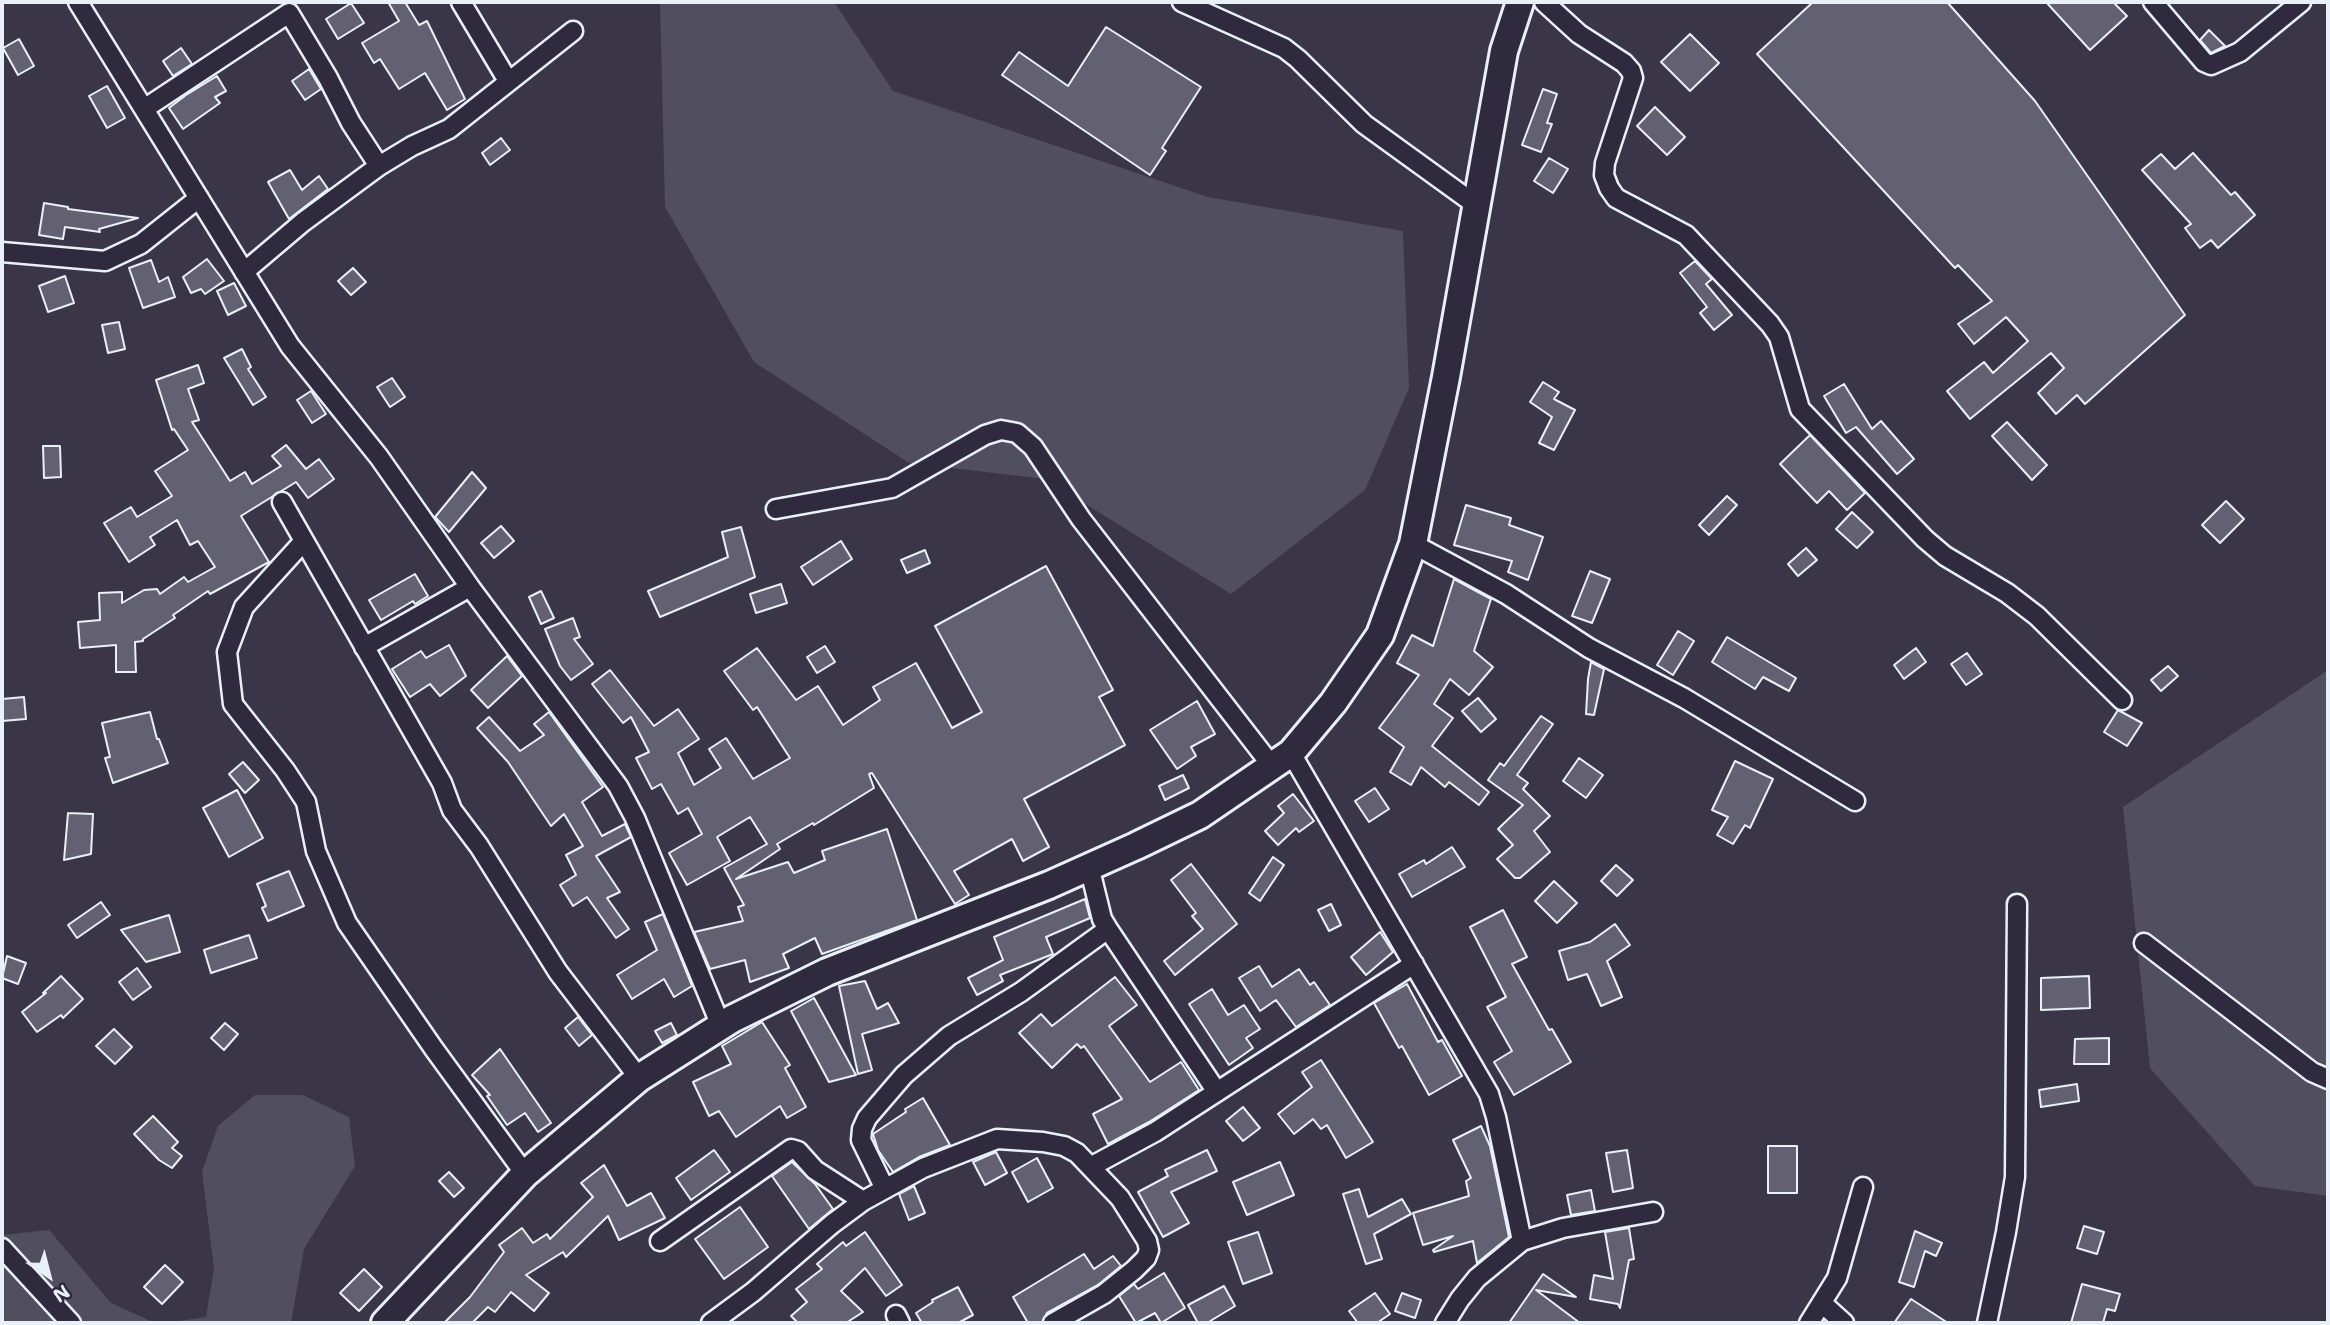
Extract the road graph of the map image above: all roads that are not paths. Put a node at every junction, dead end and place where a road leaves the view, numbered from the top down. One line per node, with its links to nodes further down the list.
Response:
1 (78, 2): 10 (street)
2 (461, 2): 9 (street)
3 (1182, 2): 13 (street)
4 (1520, 2): 13 (main road)
5 (1544, 2): 22 (street)
6 (2153, 2): 7 (street)
7 (2301, 2)
8 (573, 31): 9 (street)
9 (508, 81): 11 (street)
10 (144, 109): 11 (street); 12 (street)
11 (379, 166): 15 (street)
12 (199, 198): 14 (street); 15 (street)
13 (1476, 205): 19 (main road)
14 (2, 252)
15 (244, 272): 20 (street)
16 (282, 502): 18 (street)
17 (776, 509): 23 (street)
18 (304, 541): 21 (street); 35 (street)
19 (1413, 544): 23 (main road); 24 (street)
20 (470, 587): 21 (street); 30 (street)
21 (364, 647): 31 (street)
22 (2122, 700)
23 (1282, 759): 25 (main road); 29 (street)
24 (1855, 801)
25 (1089, 866): 27 (street); 30 (main road)
26 (2017, 904): 51 (street)
27 (1108, 929): 33 (street); 37 (street)
28 (2144, 943): 32 (street)
29 (1414, 964): 33 (street); 41 (street)
30 (721, 1026): 31 (main road)
31 (639, 1078): 35 (main road)
32 (2328, 1079)
33 (1217, 1092): 34 (street)
34 (1092, 1166): 37 (street); 47 (street)
35 (525, 1174): 45 (main road)
36 (1863, 1187): 43 (street)
37 (885, 1189): 38 (street)
38 (863, 1201): 40 (street); 46 (street)
39 (1653, 1212): 41 (street)
40 (660, 1241)
41 (1522, 1241): 48 (street)
42 (2, 1248): 44 (street)
43 (1823, 1304): 49 (street); 50 (street)
44 (71, 1323)
45 (384, 1323)
46 (711, 1323)
47 (1053, 1323)
48 (1445, 1323)
49 (1809, 1323)
50 (1844, 1323)
51 (1987, 1323)

